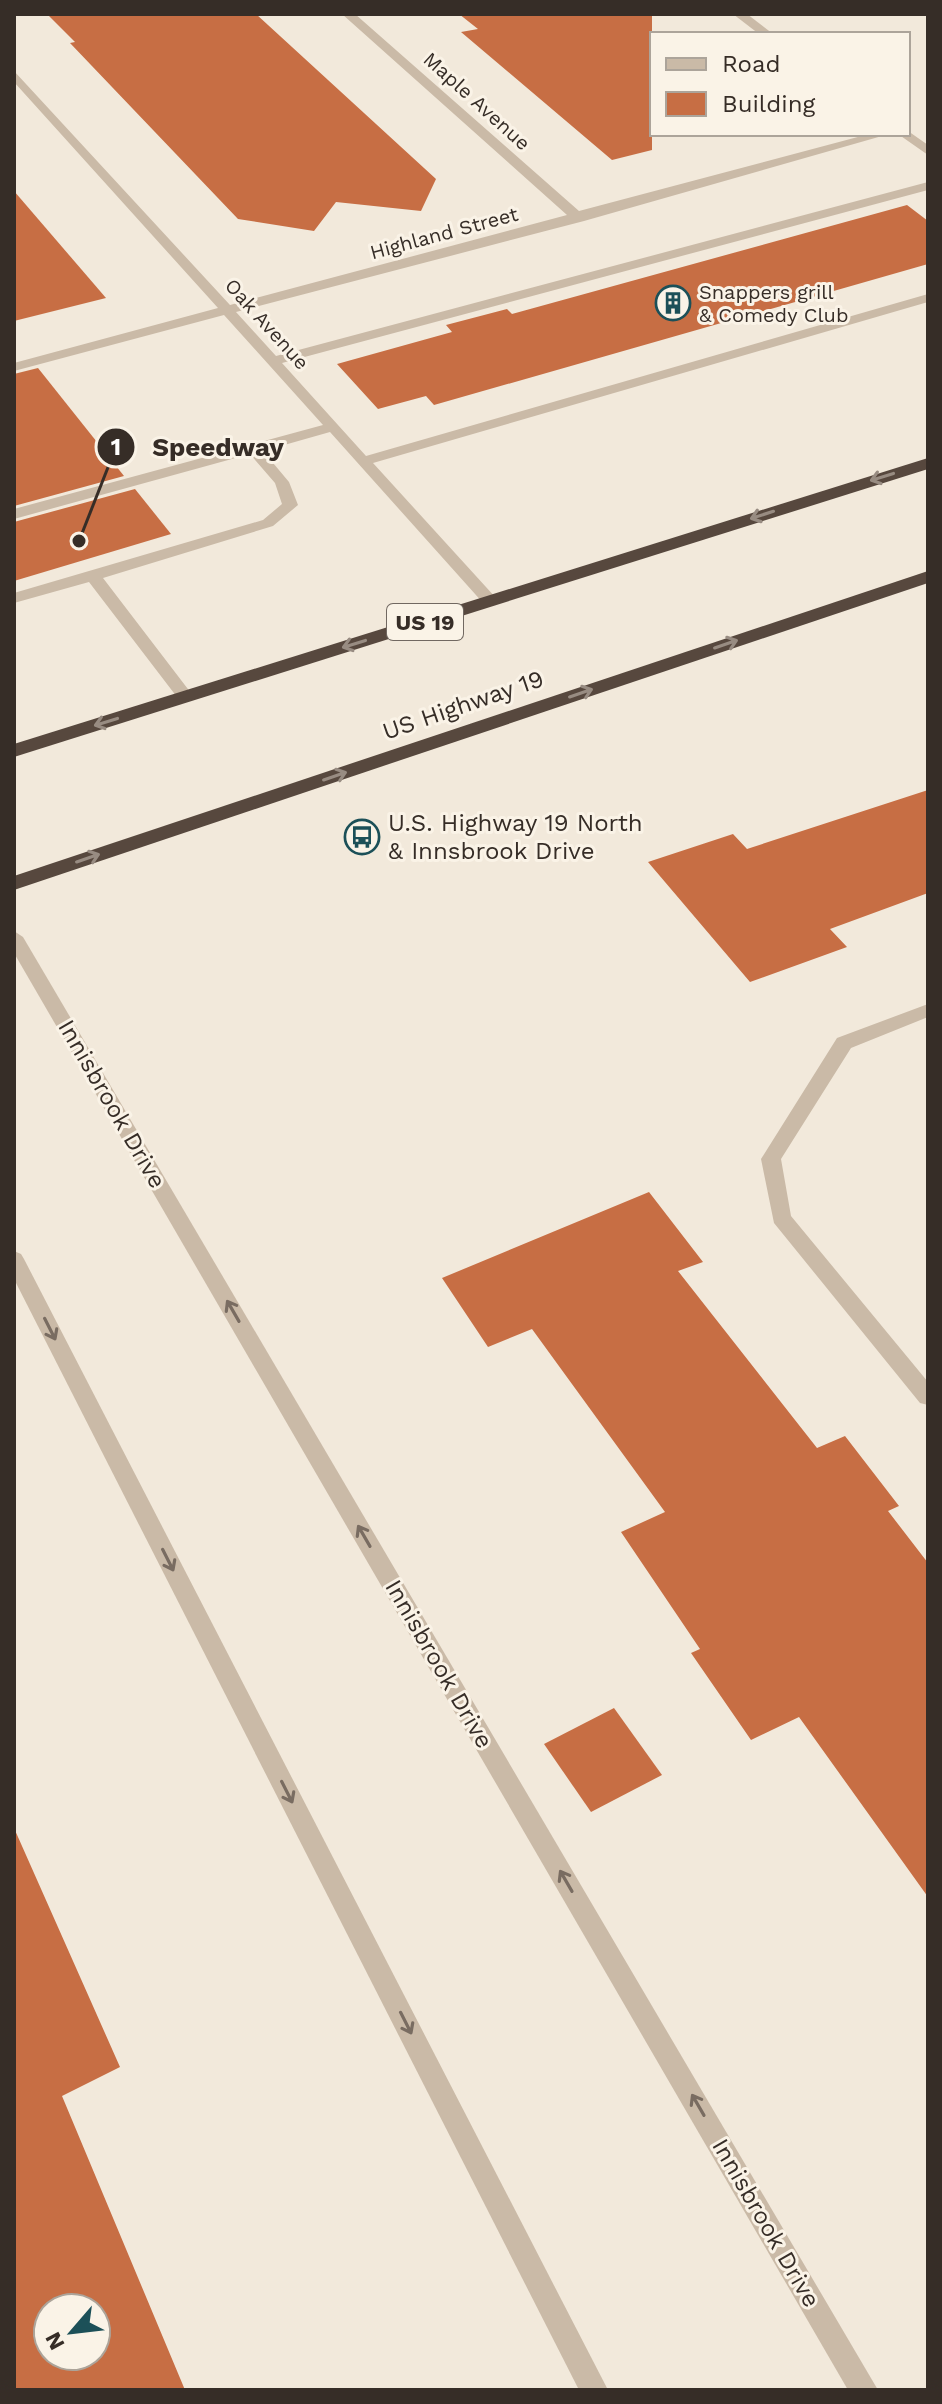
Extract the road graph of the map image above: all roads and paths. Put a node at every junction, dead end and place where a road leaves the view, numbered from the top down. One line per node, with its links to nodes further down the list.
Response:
1 (348, 14): 9 (street, Maple Avenue)
2 (739, 14): 3 (street)
3 (764, 32)
4 (14, 75): 11 (street, Oak Avenue)
5 (876, 136): 9 (street, Highland Street)
6 (907, 136): 7 (street)
7 (928, 151)
8 (928, 186): 12 (street)
9 (579, 218): 11 (street, Highland Street)
10 (928, 298): 16 (street)
11 (229, 311): 12 (street, Oak Avenue); 13 (street, Highland Street)
12 (274, 361): 14 (street, Oak Avenue)
13 (14, 367)
14 (333, 427): 15 (street); 16 (street, Oak Avenue)
15 (254, 449): 18 (street); 19 (street)
16 (364, 461): 22 (street, Oak Avenue)
17 (928, 463): 22 (highway, US 19, one-way to 22)
18 (14, 514)
19 (93, 576): 21 (street); 23 (street)
20 (928, 577): 25 (highway, US Highway 19, one-way to 20)
21 (14, 598)
22 (490, 601): 23 (highway, US 19, one-way to 23)
23 (186, 697): 24 (highway, US 19, one-way to 24)
24 (14, 751)
25 (14, 883)
26 (14, 937): 31 (street, Innisbrook Drive, one-way to 26)
27 (928, 1010): 29 (street)
28 (14, 1259): 30 (street, one-way to 30)
29 (928, 1397)
30 (594, 2390)
31 (864, 2390)

